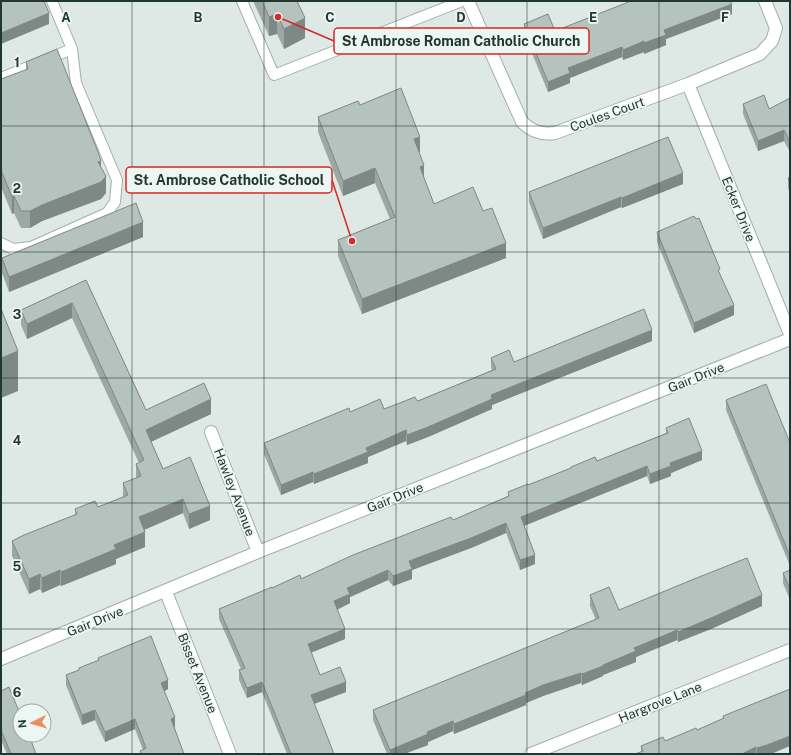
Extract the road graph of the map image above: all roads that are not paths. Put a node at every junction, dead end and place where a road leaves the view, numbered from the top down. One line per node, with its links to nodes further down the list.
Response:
1 (52, 1): 6 (lane)
2 (242, 1): 3 (lane)
3 (462, 1)
4 (468, 1): 8 (street, Coules Court)
5 (765, 1): 8 (street, Coules Court)
6 (72, 49): 7 (lane); 9 (lane)
7 (1, 78)
8 (688, 84): 10 (street, Ecker Drive)
9 (1, 243)
10 (790, 334)
11 (790, 339): 13 (street, Gair Drive)
12 (211, 432): 13 (street, Hawley Avenue)
13 (258, 552): 14 (street, Gair Drive)
14 (166, 592): 16 (street, Gair Drive); 17 (street, Bisset Avenue)
15 (790, 650): 18 (street, Hargrove Lane)
16 (1, 659)
17 (230, 754)
18 (531, 754)

